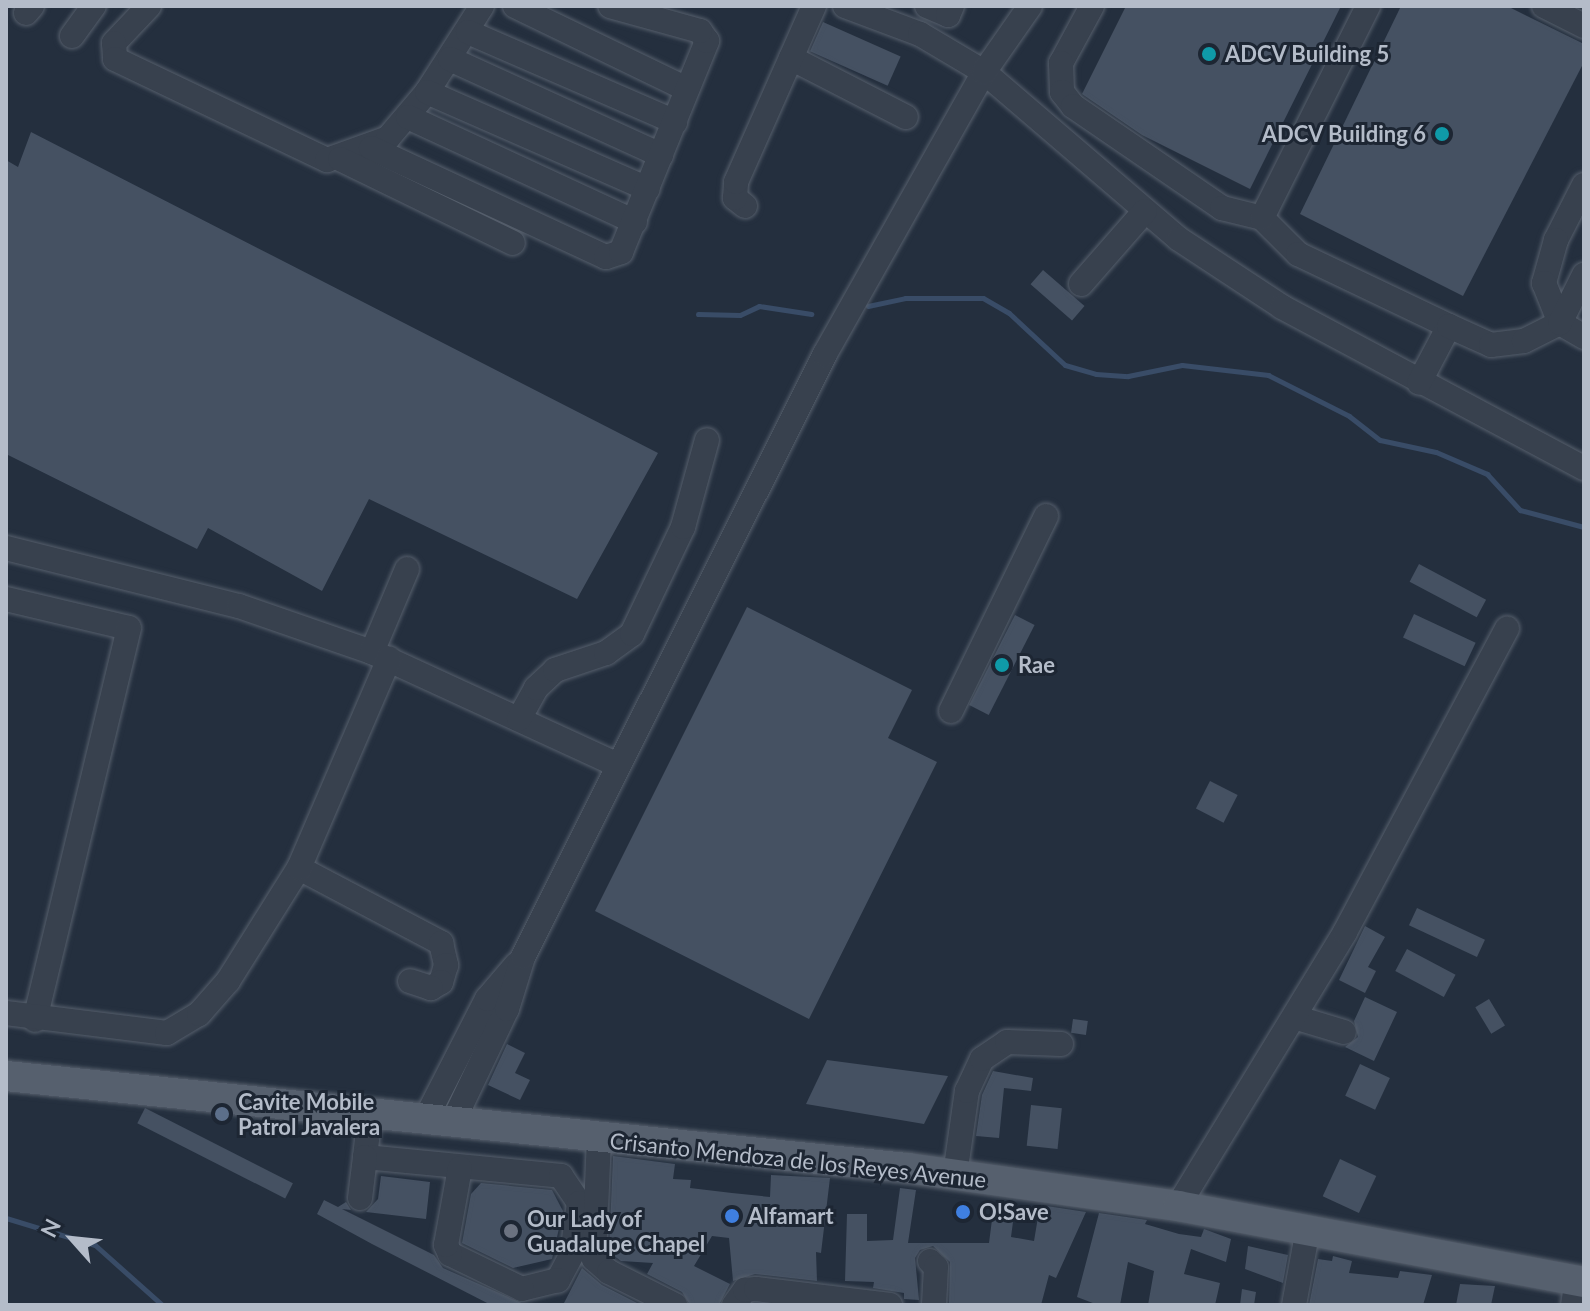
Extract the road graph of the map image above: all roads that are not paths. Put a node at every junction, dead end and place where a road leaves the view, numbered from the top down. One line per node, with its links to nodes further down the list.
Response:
1 (94, 6): 17 (street)
2 (149, 6): 29 (street)
3 (482, 6): 16 (street)
4 (515, 6): 22 (street)
5 (603, 6): 18 (street)
6 (610, 6): 18 (street)
7 (814, 6): 19 (street)
8 (845, 6): 21 (street)
9 (927, 6): 10 (street)
10 (952, 6)
11 (1030, 6): 21 (street)
12 (1092, 6): 34 (street)
13 (1368, 6): 34 (street)
14 (1544, 6): 15 (street)
15 (1584, 26)
16 (468, 32): 20 (street); 26 (street)
17 (72, 36)
18 (702, 52): 22 (street)
19 (791, 58): 25 (street); 32 (street)
20 (450, 59): 23 (street); 28 (street)
21 (984, 72): 33 (street); 53 (street)
22 (687, 89): 26 (street)
23 (427, 92): 24 (street); 31 (street)
24 (408, 117): 27 (street); 35 (street)
25 (906, 117)
26 (675, 122): 28 (street)
27 (371, 148): 29 (street); 35 (street)
28 (661, 155): 31 (street)
29 (340, 159): 36 (street)
30 (1584, 185): 39 (street)
31 (648, 189): 35 (street)
32 (745, 206)
33 (1145, 211): 38 (street); 42 (street)
34 (1262, 218): 40 (street)
35 (635, 222)
36 (513, 243)
37 (1584, 275): 39 (street)
38 (1081, 284)
39 (1560, 323): 40 (street); 41 (street)
40 (1449, 326): 42 (street)
41 (1584, 337)
42 (1419, 383): 44 (street)
43 (707, 440): 52 (street)
44 (1584, 468)
45 (1046, 516): 51 (street)
46 (6, 548): 50 (street)
47 (407, 569): 50 (street)
48 (6, 599): 58 (street)
49 (1507, 628): 57 (street)
50 (380, 656): 52 (street); 54 (street)
51 (951, 711)
52 (519, 719): 53 (street)
53 (618, 765): 63 (street)
54 (299, 868): 55 (street); 58 (street)
55 (410, 981)
56 (6, 1013): 58 (street)
57 (1294, 1017): 59 (street); 69 (street)
58 (35, 1020)
59 (1344, 1032)
60 (1061, 1044): 67 (street)
61 (6, 1076): 62 (main road, Crisanto Mendoza de los Reyes Avenue)
62 (370, 1114): 63 (main road, Crisanto Mendoza de los Reyes Avenue); 65 (street)
63 (439, 1121): 64 (main road, Crisanto Mendoza de los Reyes Avenue)
64 (599, 1138): 67 (main road, Crisanto Mendoza de los Reyes Avenue); 73 (street)
65 (365, 1157): 66 (street); 68 (street)
66 (460, 1168): 66 (street)
67 (955, 1175): 69 (main road, Crisanto Mendoza de los Reyes Avenue)
68 (360, 1198)
69 (1178, 1206): 70 (main road, Crisanto Mendoza de los Reyes Avenue)
70 (1307, 1234): 72 (main road, Crisanto Mendoza de los Reyes Avenue); 77 (street)
71 (930, 1261): 76 (street)
72 (1578, 1289)
73 (675, 1305)
74 (734, 1305): 75 (street)
75 (890, 1305)
76 (934, 1305)
77 (1294, 1305)

